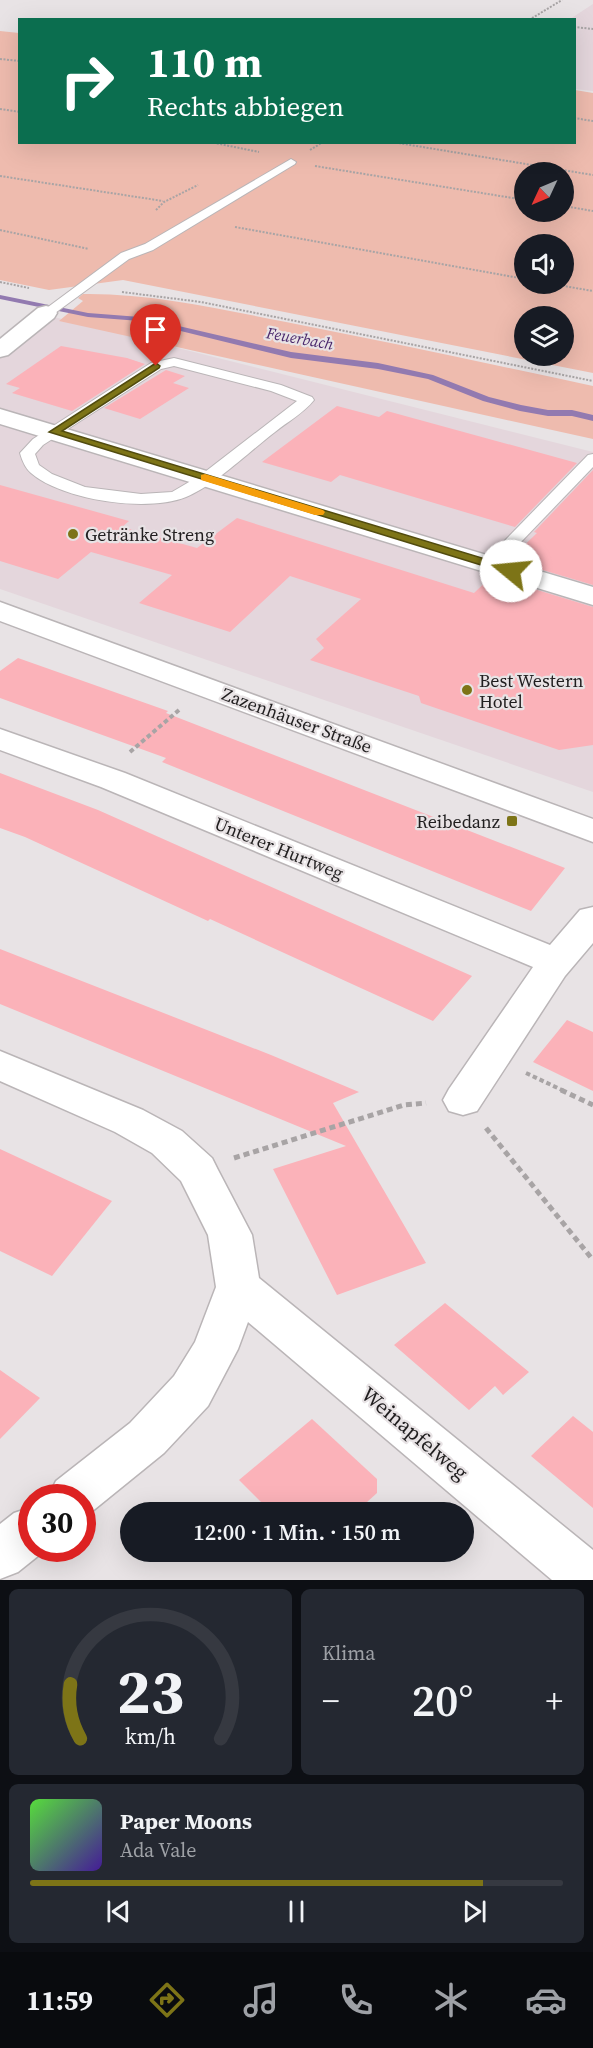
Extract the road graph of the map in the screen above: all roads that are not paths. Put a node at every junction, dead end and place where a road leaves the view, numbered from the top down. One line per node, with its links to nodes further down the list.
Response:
1 (291, 162): 2 (lane)
2 (54, 307): 3 (street)
3 (0, 350)
4 (0, 416): 5 (street)
5 (54, 432): 7 (street); 7 (lane); 7 (lane)
6 (593, 458): 8 (lane)
7 (206, 478): 8 (street)
8 (490, 565): 9 (street)
9 (593, 596)
10 (0, 611): 12 (street, Zazenhäuser Straße)
11 (0, 739): 14 (street, Unterer Hurtweg)
12 (593, 831)
13 (593, 919): 14 (street)
14 (556, 962): 16 (street)
15 (0, 1065): 17 (street)
16 (463, 1100)
17 (238, 1287): 18 (street); 21 (street, Weinapfelweg)
18 (89, 1484)
19 (18, 1541): 20 (street)
20 (0, 1555)
21 (591, 1580)

